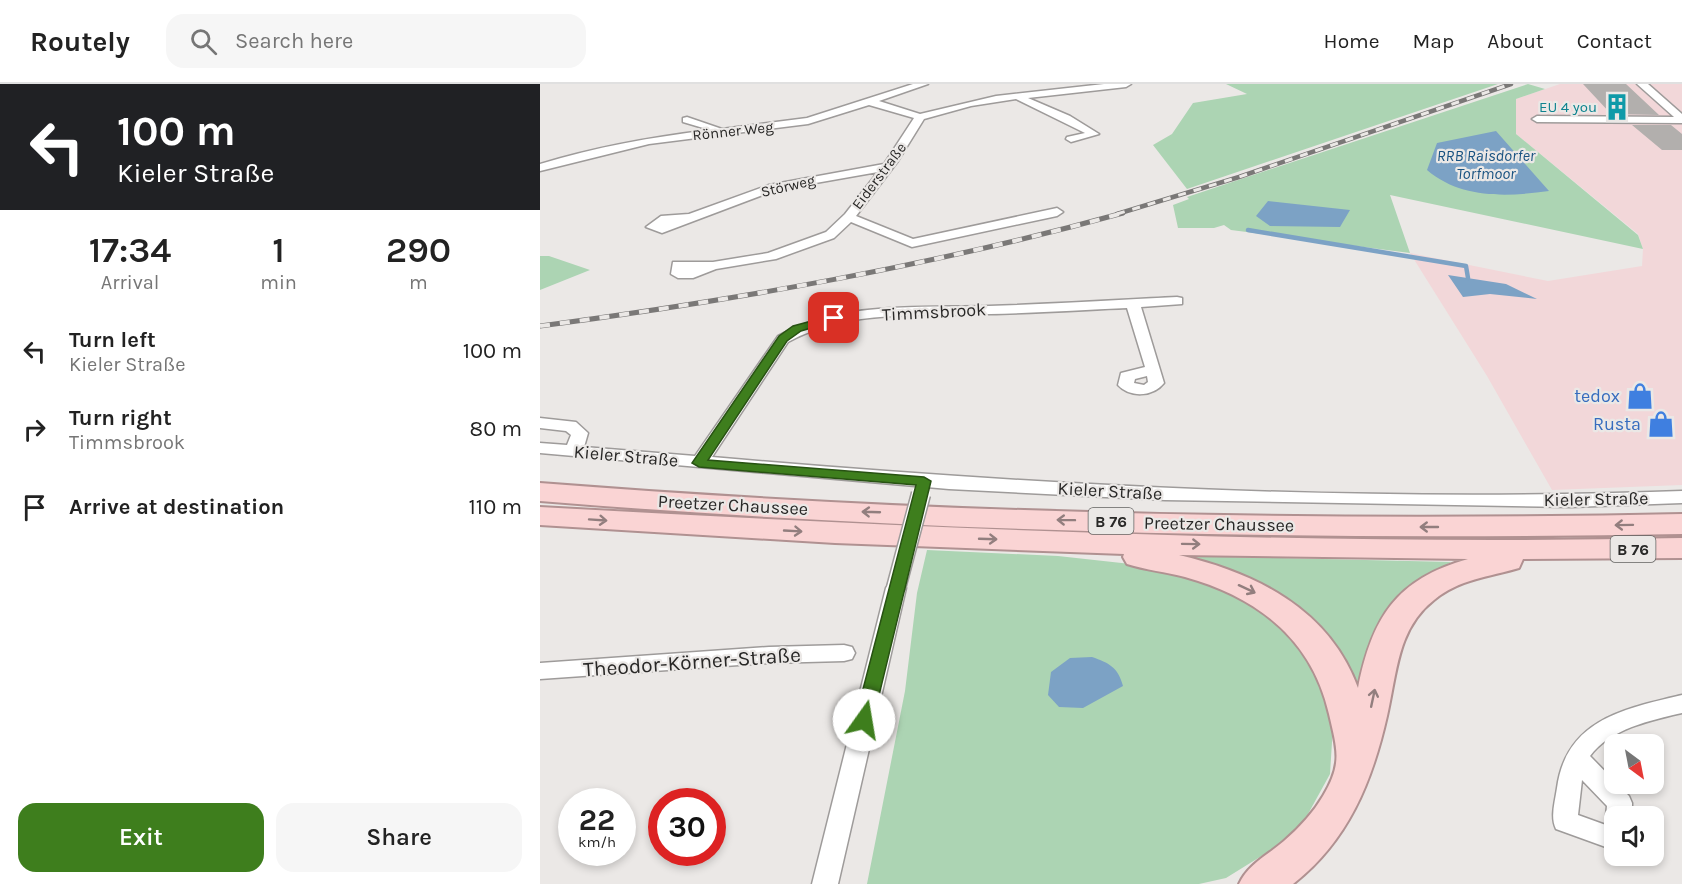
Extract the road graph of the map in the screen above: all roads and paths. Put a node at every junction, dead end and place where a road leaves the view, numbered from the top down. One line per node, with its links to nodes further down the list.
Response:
1 (923, 84): 5 (street, Rönner Weg)
2 (1126, 84): 4 (street)
3 (1642, 84): 9 (street)
4 (1017, 96): 6 (street); 11 (street)
5 (871, 102): 6 (street); 10 (street, Rönner Weg)
6 (920, 117): 12 (street, Eiderstraße)
7 (1537, 118): 9 (street)
8 (687, 120): 10 (street)
9 (1682, 120)
10 (727, 132): 13 (street, Rönner Weg)
11 (1071, 139)
12 (887, 167): 15 (street, Eiderstraße); 16 (street, Störweg)
13 (540, 168)
14 (1057, 212): 15 (street, Eiderstraße)
15 (849, 217): 17 (street)
16 (692, 218)
17 (713, 266)
18 (1177, 300): 19 (street, Timmsbrook)
19 (1133, 303): 20 (street); 24 (street, Timmsbrook)
20 (1154, 370)
21 (540, 423): 23 (street)
22 (540, 448): 23 (street, Kieler Straße)
23 (572, 451): 24 (street, Kieler Straße)
24 (699, 463): 25 (street, Kieler Straße)
25 (923, 488): 27 (street, Kieler Straße); 40 (street, bridge)
26 (540, 492): 29 (highway, Preetzer Chaussee / B 76, one-way to 26)
27 (1682, 497)
28 (540, 516): 30 (highway, Preetzer Chaussee / B 76, one-way to 30)
29 (1682, 524)
30 (1069, 543): 32 (highway, Preetzer Chaussee / B 76, one-way to 32); 36 (highway, B 76, one-way to 36)
31 (1682, 548): 32 (highway, Preetzer Chaussee / B 76)
32 (1585, 550): 36 (highway, B 76, one-way to 32)
33 (844, 653): 34 (street, Theodor-Körner-Straße)
34 (540, 671)
35 (1682, 704): 37 (street)
36 (1356, 754): 41 (highway, B 76)
37 (1576, 758): 38 (street); 39 (street)
38 (1620, 806)
39 (1604, 835)
40 (825, 884)
41 (1260, 884)

